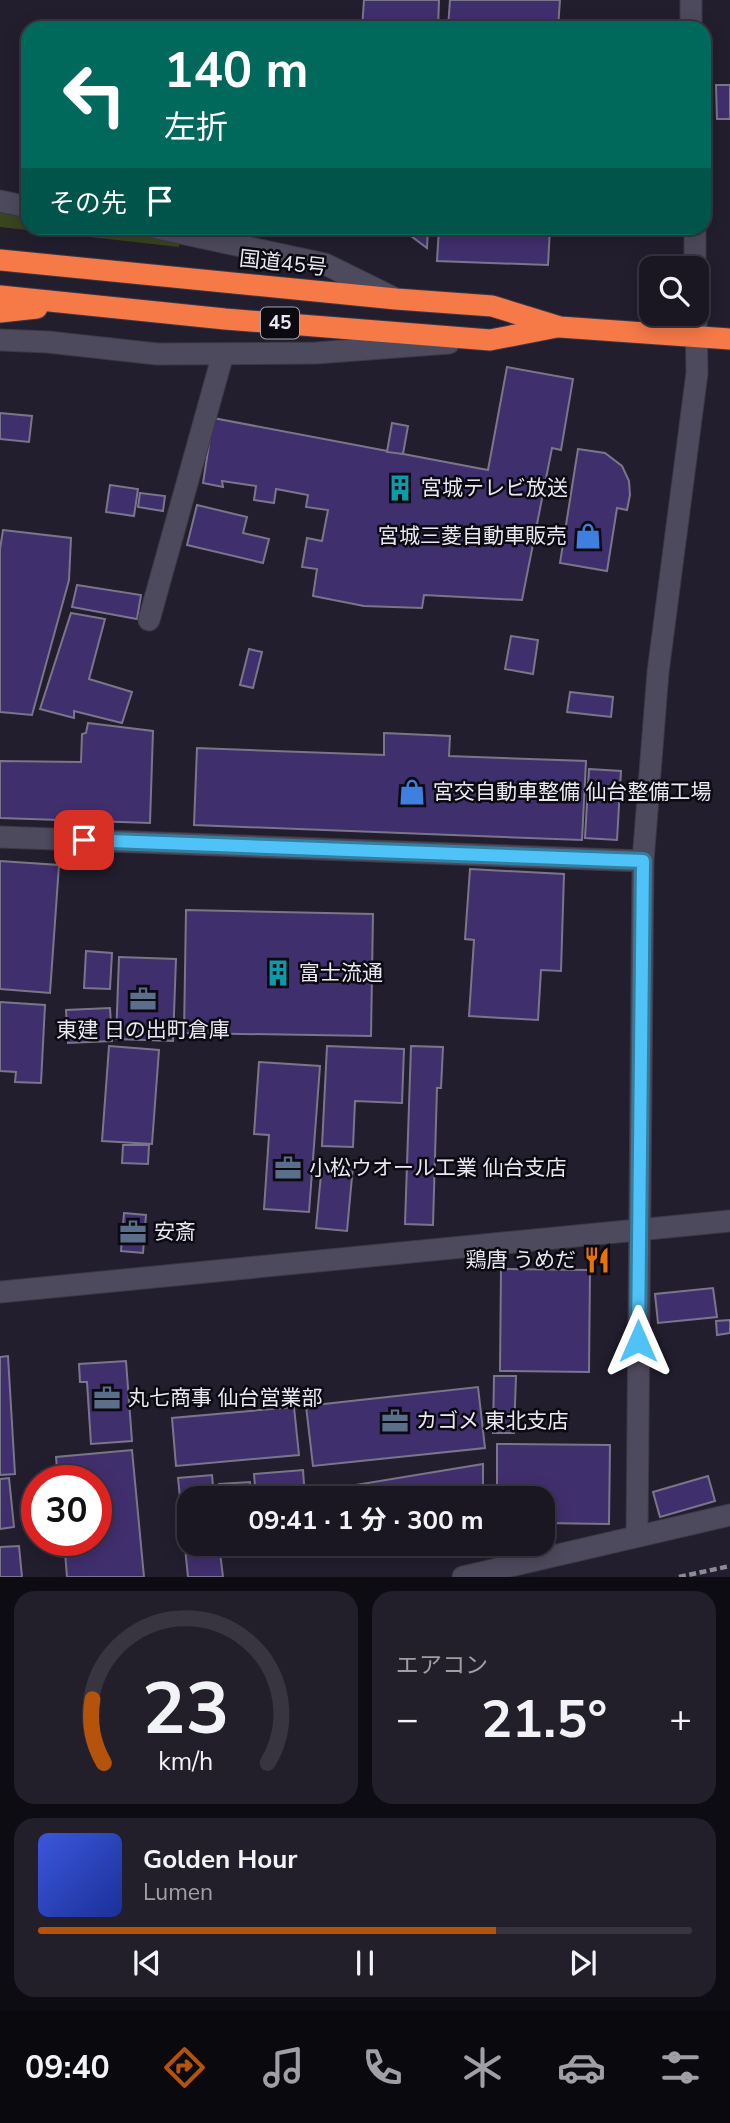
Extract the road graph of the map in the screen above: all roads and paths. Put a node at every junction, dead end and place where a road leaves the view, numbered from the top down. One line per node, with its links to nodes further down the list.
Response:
1 (691, 0): 2 (street)
2 (691, 21)
3 (0, 201): 4 (street)
4 (21, 206)
5 (190, 235): 12 (street)
6 (695, 235): 8 (street)
7 (0, 246): 10 (highway)
8 (695, 256)
9 (0, 260): 10 (highway, 国道45号 / 45)
10 (100, 270): 12 (highway, 国道45号 / 45)
11 (0, 296): 13 (highway, 国道45号 / 45)
12 (396, 299): 16 (highway, 国道45号 / 45)
13 (99, 306): 14 (highway); 20 (highway, 国道45号 / 45)
14 (0, 312)
15 (696, 326): 17 (street)
16 (559, 327): 17 (highway, 国道45号 / 45); 20 (highway, 国道45号 / 45)
17 (696, 336): 18 (highway, 国道45号 / 45); 24 (street)
18 (730, 339)
19 (0, 340): 21 (street)
20 (489, 340): 21 (street)
21 (223, 354): 22 (street)
22 (149, 620)
23 (0, 837): 24 (street)
24 (643, 861): 26 (street)
25 (730, 1221): 26 (street)
26 (639, 1230): 27 (street); 29 (street)
27 (0, 1292)
28 (730, 1515): 29 (street)
29 (637, 1536): 31 (street)
30 (730, 1566): 32 (path)
31 (463, 1577)
32 (679, 1577)

